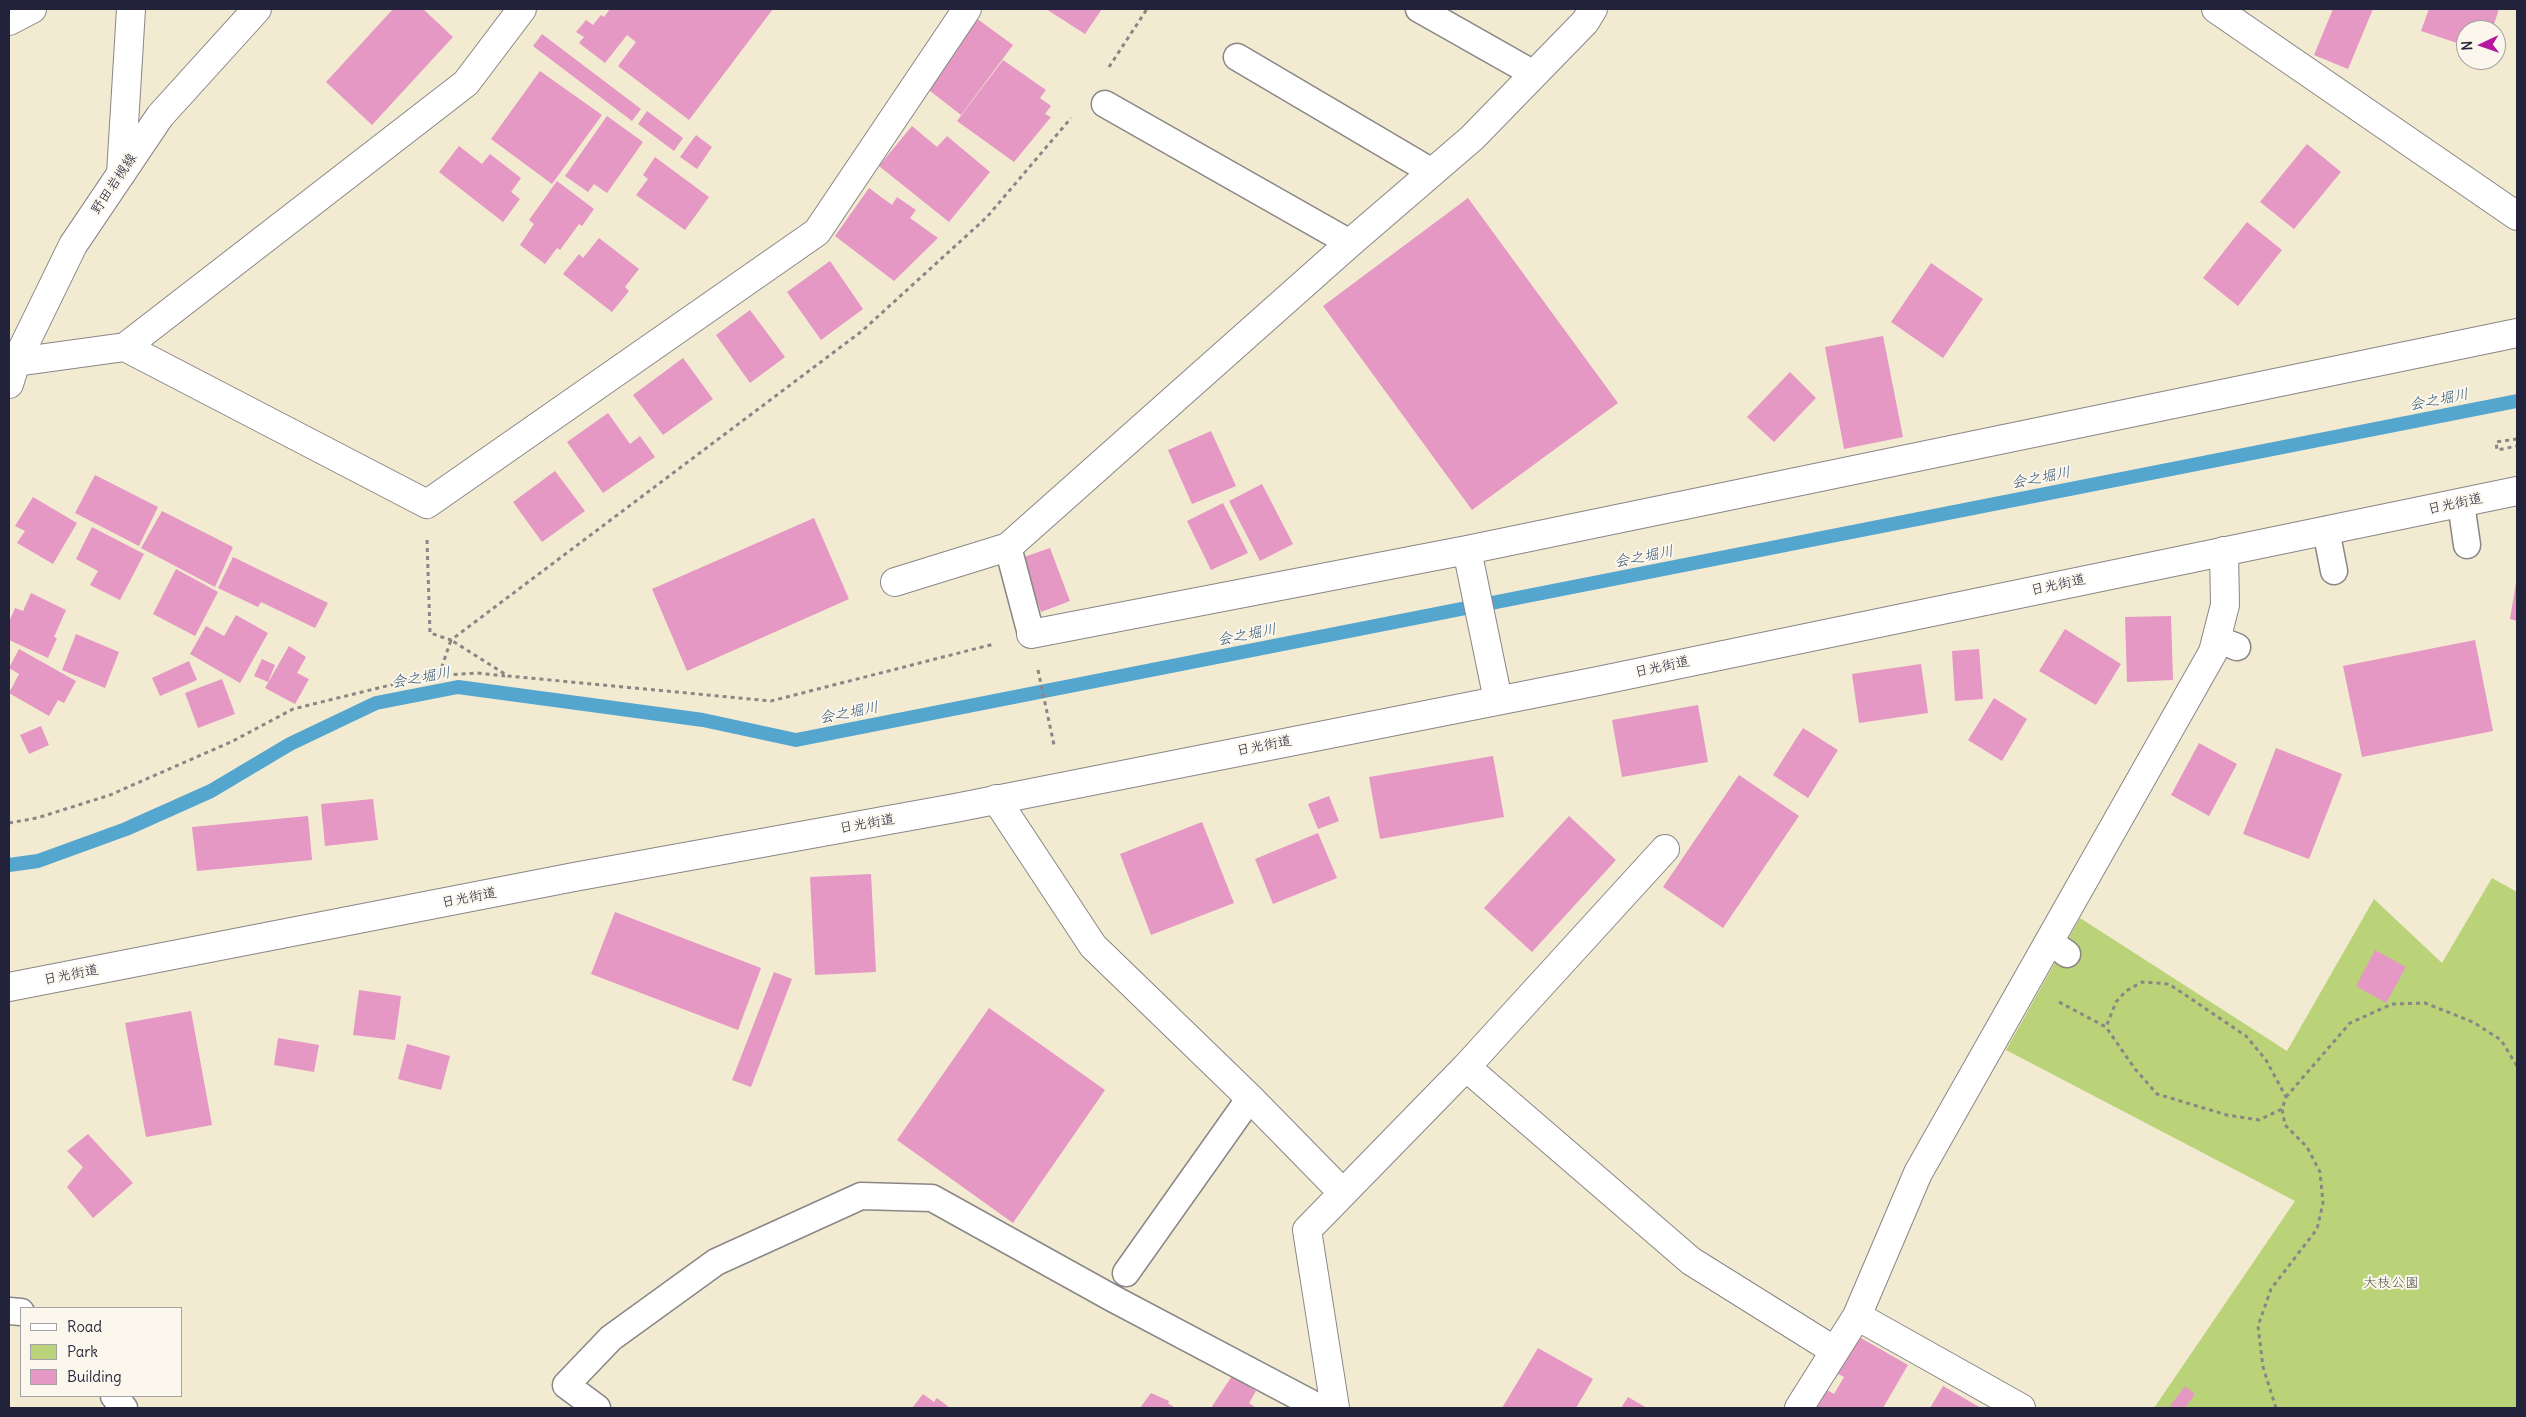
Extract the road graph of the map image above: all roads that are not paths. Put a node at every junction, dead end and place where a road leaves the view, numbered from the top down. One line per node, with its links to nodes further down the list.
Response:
1 (32, 9): 9 (main road)
2 (131, 9): 14 (main road)
3 (257, 9): 14 (main road, 野田岩槻線)
4 (522, 9): 18 (main road)
5 (967, 9): 18 (main road)
6 (1419, 9): 11 (lane)
7 (1592, 9): 11 (main road)
8 (2216, 9): 15 (main road)
9 (9, 21)
10 (1236, 57): 13 (lane)
11 (1534, 74): 13 (main road)
12 (1105, 104): 16 (lane)
13 (1432, 172): 16 (main road)
14 (121, 174): 19 (main road, 野田岩槻線)
15 (2517, 216)
16 (1350, 243): 24 (main road)
17 (2517, 333): 26 (main road)
18 (125, 347): 19 (main road)
19 (12, 373)
20 (2517, 491): 21 (main road, 日光街道)
21 (2461, 502): 22 (main road, 日光街道); 23 (lane)
22 (2326, 530): 25 (main road, 日光街道); 27 (lane)
23 (2468, 546)
24 (1008, 547): 28 (main road); 29 (lane)
25 (2224, 551): 30 (main road, 日光街道); 38 (main road)
26 (1468, 558): 29 (main road); 30 (main road)
27 (2334, 571)
28 (895, 582)
29 (1030, 634)
30 (1498, 700): 31 (main road, 日光街道)
31 (996, 800): 33 (main road, 日光街道); 35 (main road)
32 (1665, 849): 34 (main road)
33 (9, 987)
34 (1466, 1067): 36 (main road); 39 (main road)
35 (1250, 1098): 36 (main road); 37 (lane)
36 (1343, 1193): 44 (main road)
37 (1126, 1273)
38 (1857, 1316): 39 (main road); 46 (main road)
39 (1835, 1351): 45 (main road)
40 (115, 1397): 41 (lane)
41 (124, 1408)
42 (597, 1408): 43 (lane)
43 (1320, 1408)
44 (1335, 1408)
45 (1799, 1408)
46 (2021, 1408)

